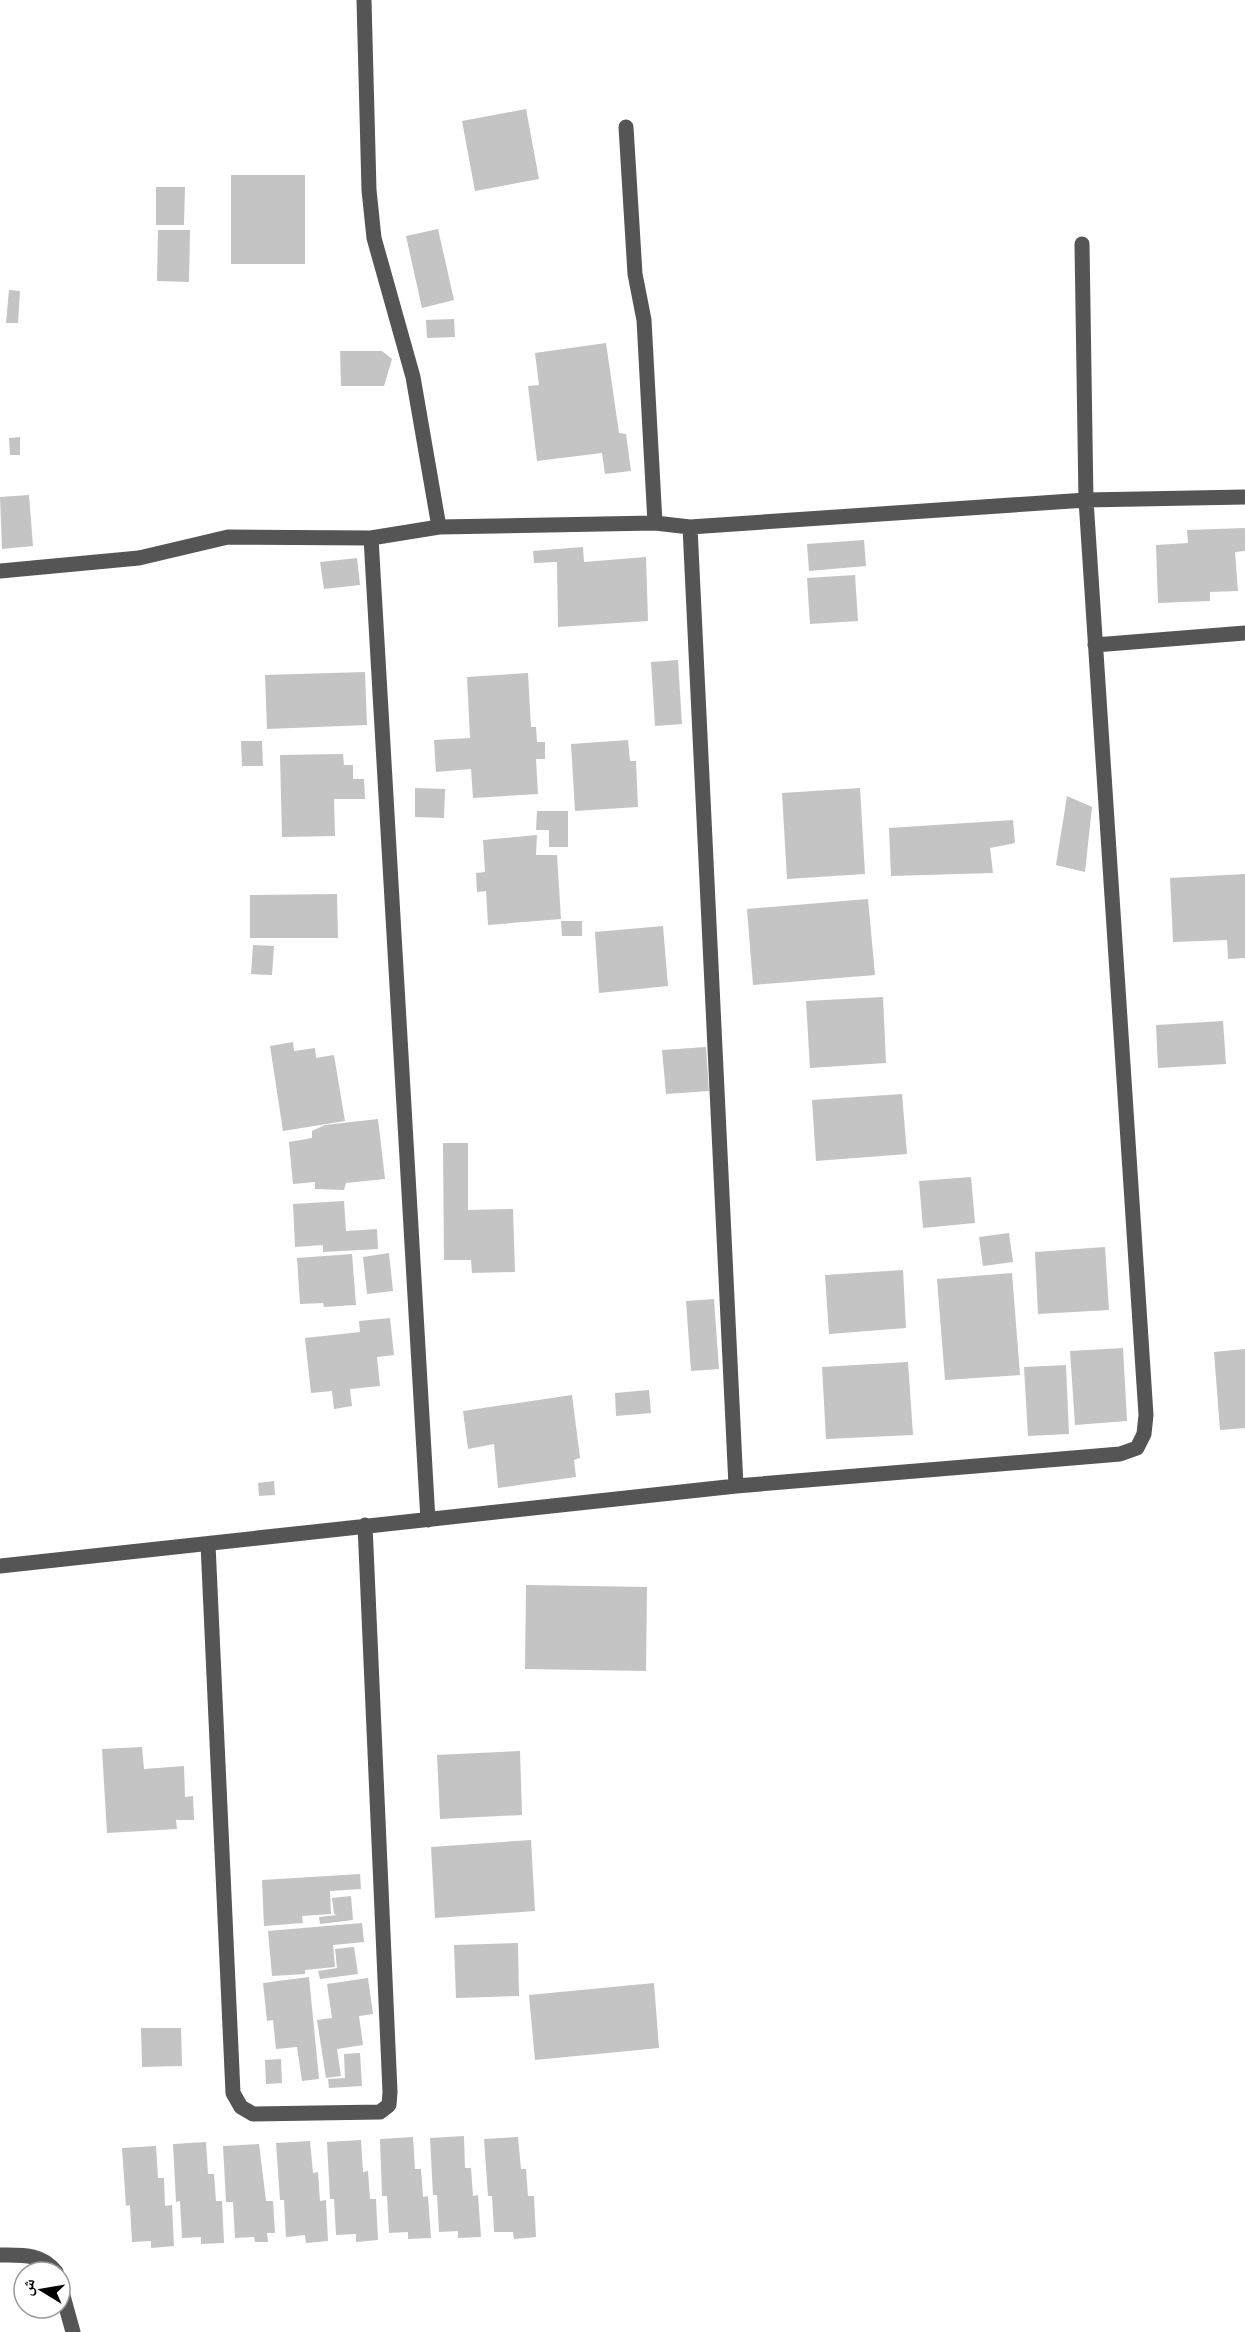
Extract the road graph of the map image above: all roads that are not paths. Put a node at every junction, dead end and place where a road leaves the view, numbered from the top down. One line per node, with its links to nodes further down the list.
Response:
1 (364, 0): 8 (street)
2 (626, 127): 6 (street)
3 (1082, 244): 5 (street)
4 (1245, 497): 5 (street)
5 (1086, 500): 7 (street); 12 (street)
6 (655, 523): 7 (street); 8 (street)
7 (690, 526): 13 (street)
8 (439, 527): 9 (street)
9 (371, 538): 10 (street); 14 (street)
10 (0, 571)
11 (1245, 633): 12 (street)
12 (1095, 645): 13 (street)
13 (736, 1486): 14 (street)
14 (429, 1520): 15 (street)
15 (365, 1526): 16 (street); 16 (street)
16 (208, 1544): 17 (street)
17 (0, 1566)
18 (0, 2255): 19 (street)
19 (41, 2260)

